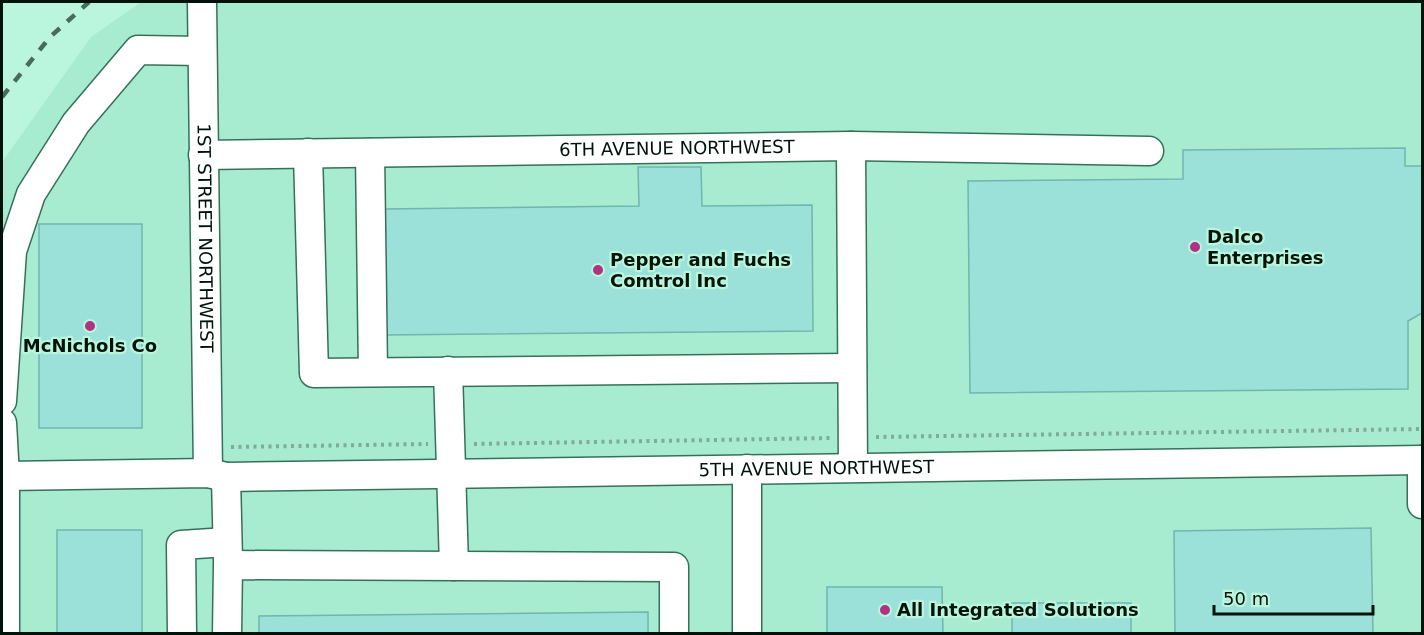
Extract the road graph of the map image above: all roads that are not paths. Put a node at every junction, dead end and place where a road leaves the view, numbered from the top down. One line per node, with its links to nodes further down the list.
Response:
1 (202, 2): 2 (street, 1ST STREET NORTHWEST)
2 (202, 51): 7 (street, 1ST STREET NORTHWEST); 11 (street)
3 (850, 146): 4 (street, 6TH AVENUE NORTHWEST); 6 (street, 6TH AVENUE NORTHWEST); 8 (street)
4 (1149, 151)
5 (308, 153): 6 (street, 6TH AVENUE NORTHWEST); 7 (street, 6TH AVENUE NORTHWEST); 10 (street)
6 (370, 153): 10 (street)
7 (203, 155): 14 (street, 1ST STREET NORTHWEST)
8 (852, 368): 9 (street); 15 (street)
9 (448, 371): 10 (street); 17 (street)
10 (373, 372)
11 (2, 401)
12 (2, 423): 18 (street)
13 (1422, 460): 15 (street, 5TH AVENUE NORTHWEST); 19 (street)
14 (214, 466): 17 (street, 5TH AVENUE NORTHWEST); 18 (street, 5TH AVENUE NORTHWEST); 20 (street, 1ST STREET NORTHWEST)
15 (853, 467): 16 (street, 5TH AVENUE NORTHWEST)
16 (747, 469): 17 (street, 5TH AVENUE NORTHWEST); 26 (street)
17 (451, 472): 21 (street)
18 (5, 477): 22 (street)
19 (1422, 504)
20 (228, 554): 21 (street); 23 (street); 24 (street, 1ST STREET NORTHWEST)
21 (454, 566): 25 (street)
22 (5, 633)
23 (182, 633)
24 (227, 633)
25 (674, 633)
26 (747, 633)

